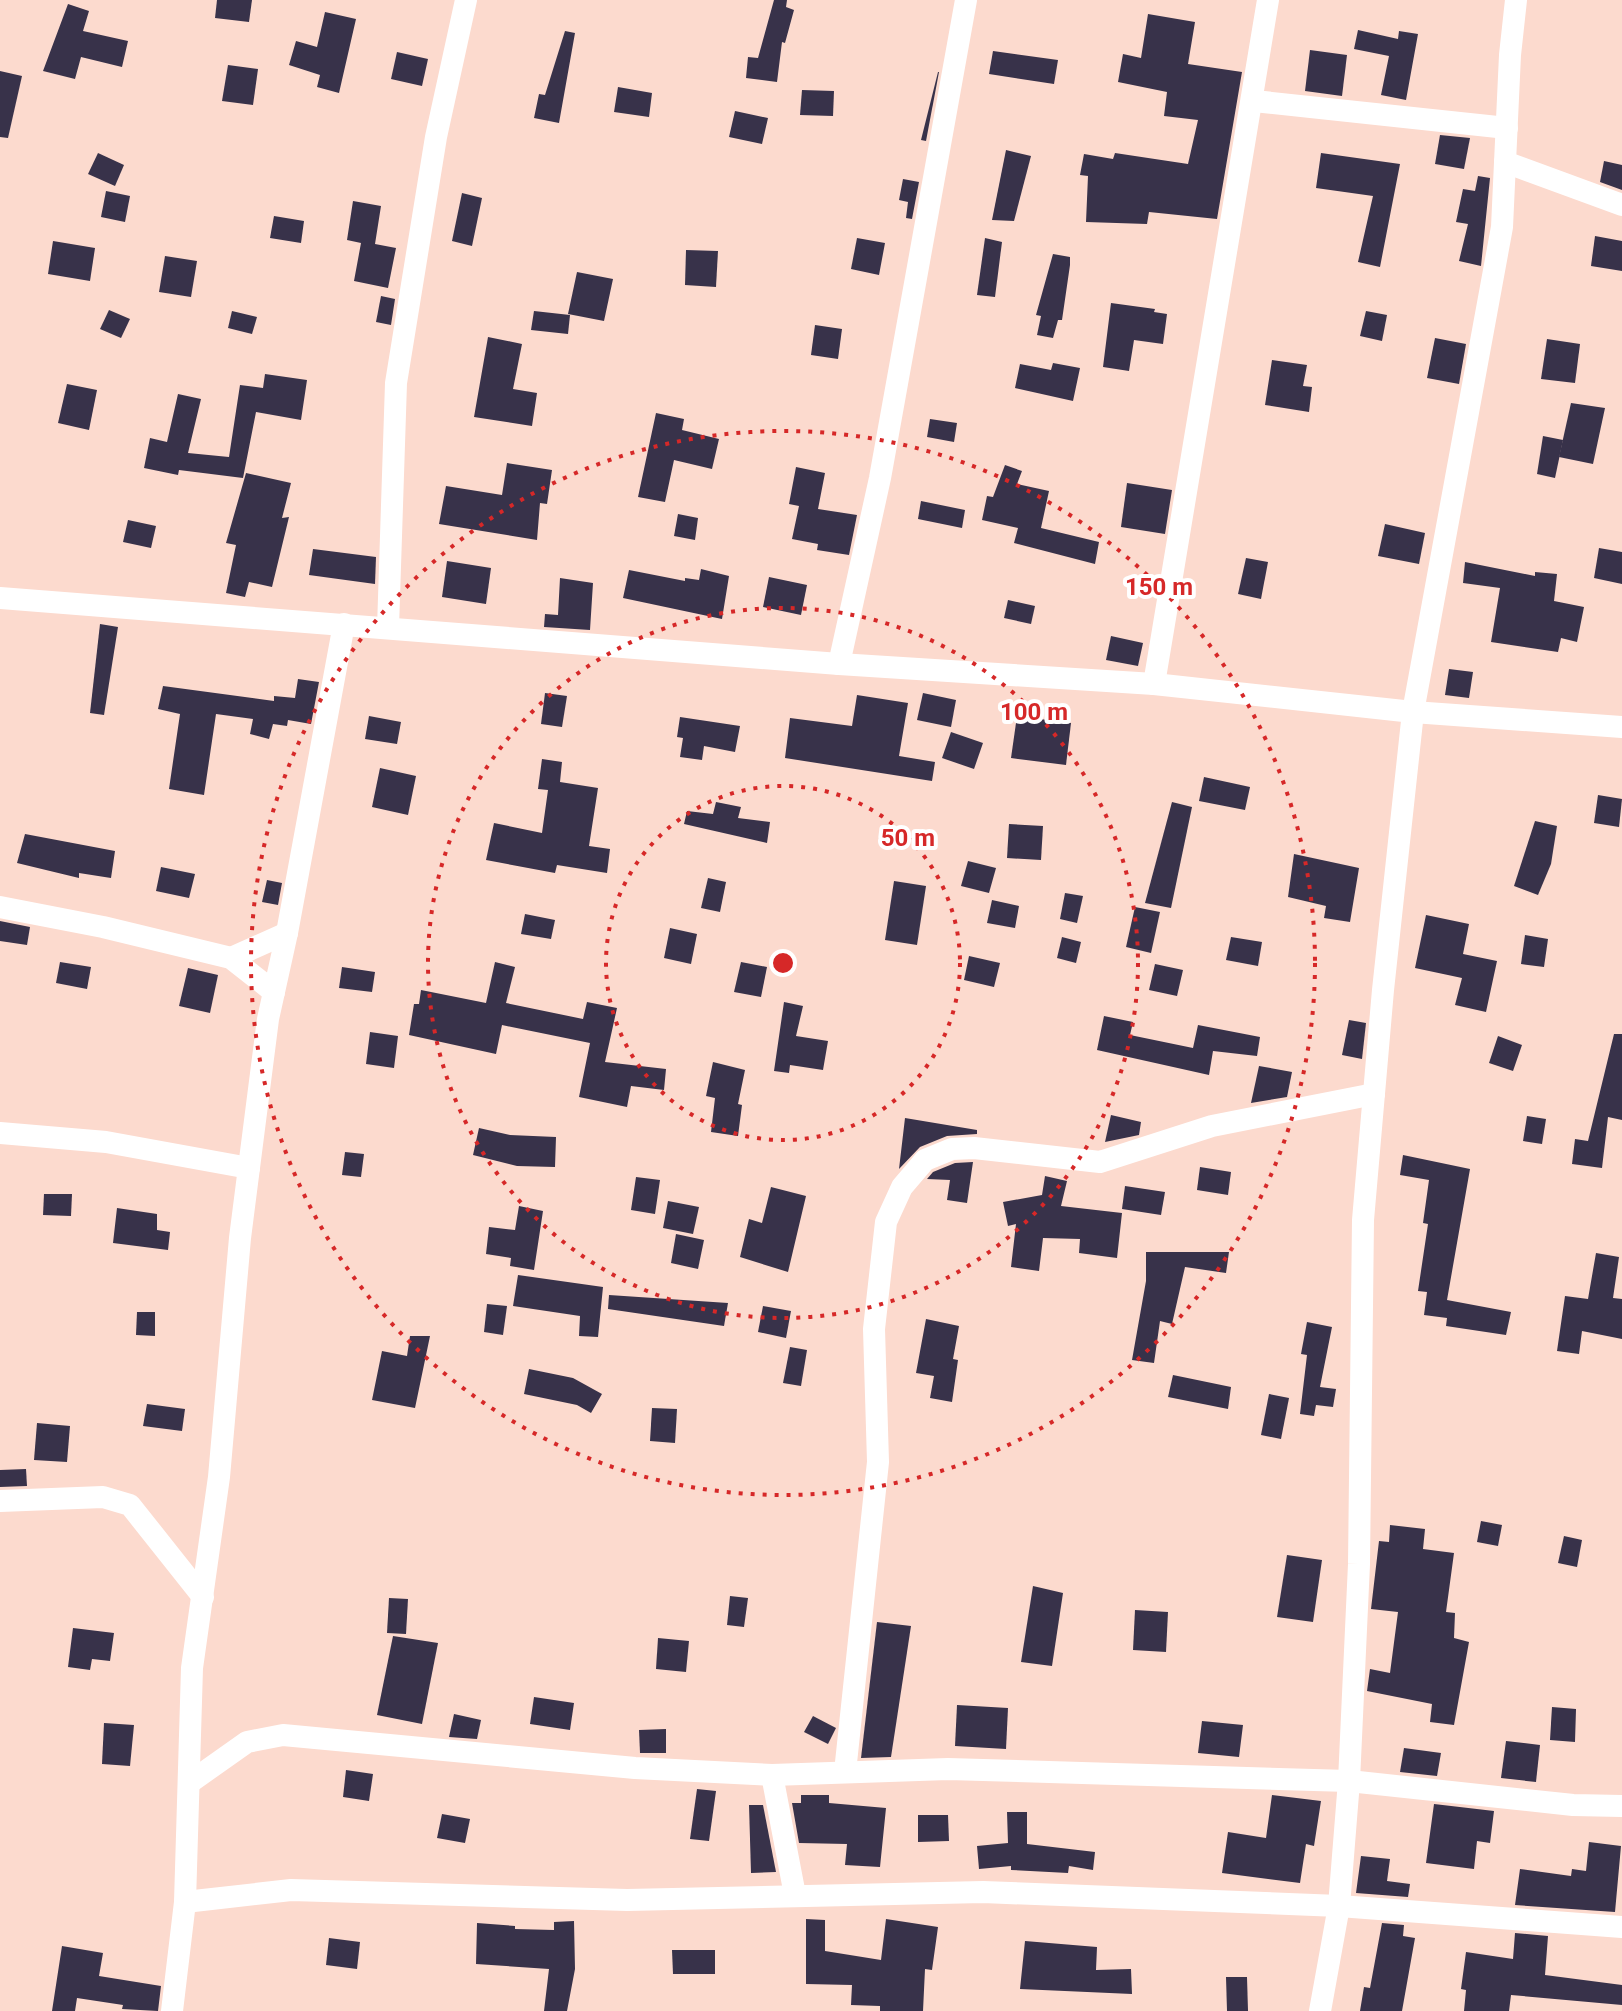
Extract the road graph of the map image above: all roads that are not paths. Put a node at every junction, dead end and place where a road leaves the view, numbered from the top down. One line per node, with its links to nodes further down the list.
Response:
1 (466, 0): 11 (street)
2 (966, 0): 12 (street)
3 (1268, 0): 5 (street)
4 (1516, 0): 6 (street)
5 (1254, 101): 6 (street); 13 (street)
6 (1507, 128): 7 (street)
7 (1505, 162): 8 (street); 14 (street)
8 (1622, 205)
9 (0, 598): 10 (street)
10 (344, 624): 11 (street); 17 (street)
11 (388, 628): 12 (street)
12 (839, 664): 13 (street)
13 (1154, 684): 14 (street)
14 (1413, 712): 15 (street); 20 (street)
15 (1622, 727)
16 (0, 907): 18 (street)
17 (287, 933): 18 (street); 19 (street)
18 (231, 958): 19 (street)
19 (274, 992): 22 (street)
20 (1374, 1094): 25 (street); 27 (street)
21 (0, 1133): 22 (street)
22 (249, 1168): 24 (street)
23 (0, 1501): 24 (street)
24 (203, 1597): 28 (street)
25 (845, 1772): 26 (street); 27 (street)
26 (772, 1775): 28 (street); 30 (street)
27 (1349, 1781): 29 (street); 32 (street)
28 (189, 1783): 31 (street)
29 (1622, 1806)
30 (795, 1895): 31 (street); 32 (street)
31 (185, 1902): 34 (street)
32 (1339, 1906): 33 (street); 35 (street)
33 (1622, 1927)
34 (172, 2011)
35 (1320, 2011)

